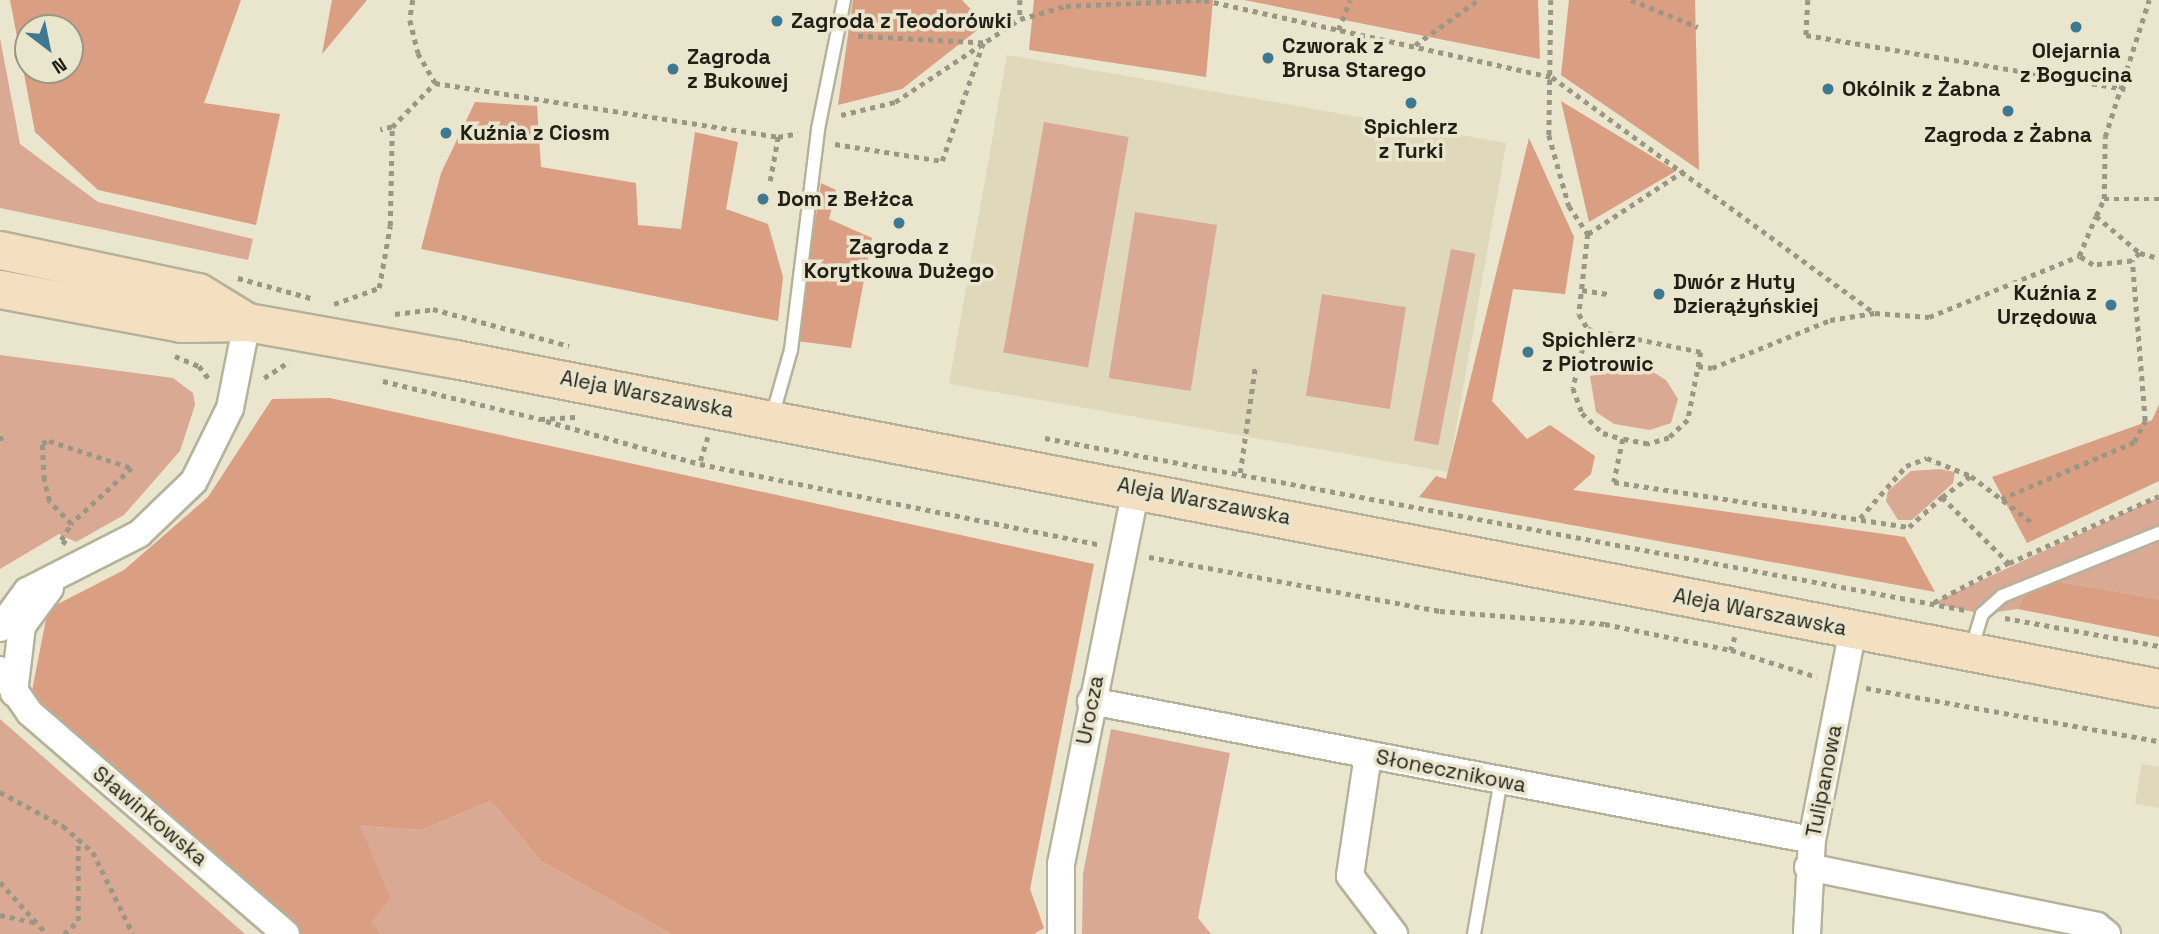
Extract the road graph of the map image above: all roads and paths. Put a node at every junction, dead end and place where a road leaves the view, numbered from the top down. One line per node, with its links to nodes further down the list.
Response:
1 (413, 0): 19 (path)
2 (844, 0): 15 (lane)
3 (1020, 0): 12 (path)
4 (1077, 0): 11 (path)
5 (1350, 0): 14 (path)
6 (1478, 0): 17 (path)
7 (1551, 0): 18 (path)
8 (1631, 0): 13 (path)
9 (1808, 0): 20 (path)
10 (2149, 0): 20 (path)
11 (1066, 6): 12 (path); 14 (path)
12 (1020, 19): 16 (path)
13 (1698, 27)
14 (1338, 30): 17 (path)
15 (839, 35): 16 (path); 23 (lane)
16 (983, 43): 23 (path); 23 (path)
17 (1414, 45): 18 (path)
18 (1552, 77): 25 (path); 30 (path)
19 (435, 83): 21 (path); 24 (path)
20 (2125, 89): 27 (path)
21 (392, 127): 22 (path); 39 (path)
22 (380, 130)
23 (818, 135): 24 (path); 50 (lane)
24 (778, 137): 26 (path)
25 (1685, 170): 30 (path); 40 (path)
26 (770, 181)
27 (2104, 199): 28 (path); 29 (path)
28 (2159, 199)
29 (2096, 216): 32 (path); 33 (path)
30 (1588, 234): 37 (path)
31 (0, 250): 41 (street, Aleja Warszawska)
32 (2140, 253): 34 (path); 35 (path)
33 (2079, 256): 35 (path); 40 (path)
34 (2159, 258)
35 (2132, 261): 63 (path)
36 (0, 289): 41 (street, Aleja Warszawska)
37 (1582, 290): 38 (path); 42 (path)
38 (1608, 294)
39 (333, 305)
40 (1875, 313): 45 (path)
41 (247, 323): 48 (street); 50 (street, Aleja Warszawska)
42 (1588, 329): 45 (path); 54 (path)
43 (163, 354): 48 (path)
44 (299, 364): 48 (path)
45 (1698, 366): 54 (path)
46 (1255, 367): 58 (path)
47 (370, 378): 51 (path)
48 (220, 387): 70 (street)
49 (588, 416): 51 (path)
50 (772, 418): 60 (street, Aleja Warszawska)
51 (540, 419): 57 (path)
52 (695, 431): 57 (path)
53 (0, 436): 55 (path)
54 (1623, 439): 64 (path)
55 (2, 443)
56 (1086, 445): 58 (path)
57 (700, 464): 68 (path)
58 (1240, 473): 72 (path)
59 (1971, 476): 62 (path); 63 (path); 64 (path)
60 (1136, 488): 74 (street, Aleja Warszawska); 85 (street, Urocza)
61 (2159, 496): 71 (path)
62 (1942, 497): 64 (path); 71 (path)
63 (2001, 499): 65 (path)
64 (1860, 518)
65 (2033, 523)
66 (71, 524): 66 (path); 70 (path)
67 (2159, 533): 75 (lane)
68 (1101, 546)
69 (1160, 559): 79 (path)
70 (67, 561): 76 (street); 84 (street)
71 (2009, 563): 73 (path)
72 (1751, 572): 73 (path); 74 (path)
73 (1933, 603): 75 (path)
74 (1743, 609): 77 (street, Aleja Warszawska); 79 (path)
75 (1982, 614): 78 (path); 80 (lane)
76 (0, 628)
77 (1853, 630): 80 (street, Aleja Warszawska); 82 (street, Tulipanowa)
78 (2159, 646)
79 (1731, 650): 82 (path)
80 (1971, 652): 83 (street, Aleja Warszawska)
81 (0, 670): 84 (street, Sławinkowska)
82 (1844, 684): 86 (path); 91 (street, Tulipanowa)
83 (2159, 688)
84 (15, 697): 99 (street, Sławinkowska)
85 (1091, 701): 87 (street, Słonecznikowa); 100 (street, Urocza)
86 (2159, 741)
87 (1368, 755): 88 (street, Słonecznikowa); 101 (street)
88 (1501, 780): 91 (street, Słonecznikowa); 102 (lane)
89 (0, 792): 90 (path)
90 (78, 838): 97 (path); 98 (path)
91 (1812, 840): 92 (street, Tulipanowa)
92 (1808, 867): 103 (street, Tulipanowa); 104 (street)
93 (0, 882): 95 (path)
94 (0, 915): 95 (path)
95 (39, 924): 96 (path)
96 (47, 934)
97 (64, 934)
98 (132, 934)
99 (286, 934)
100 (1061, 934)
101 (1394, 934)
102 (1474, 934)
103 (1807, 934)
104 (2107, 934)

